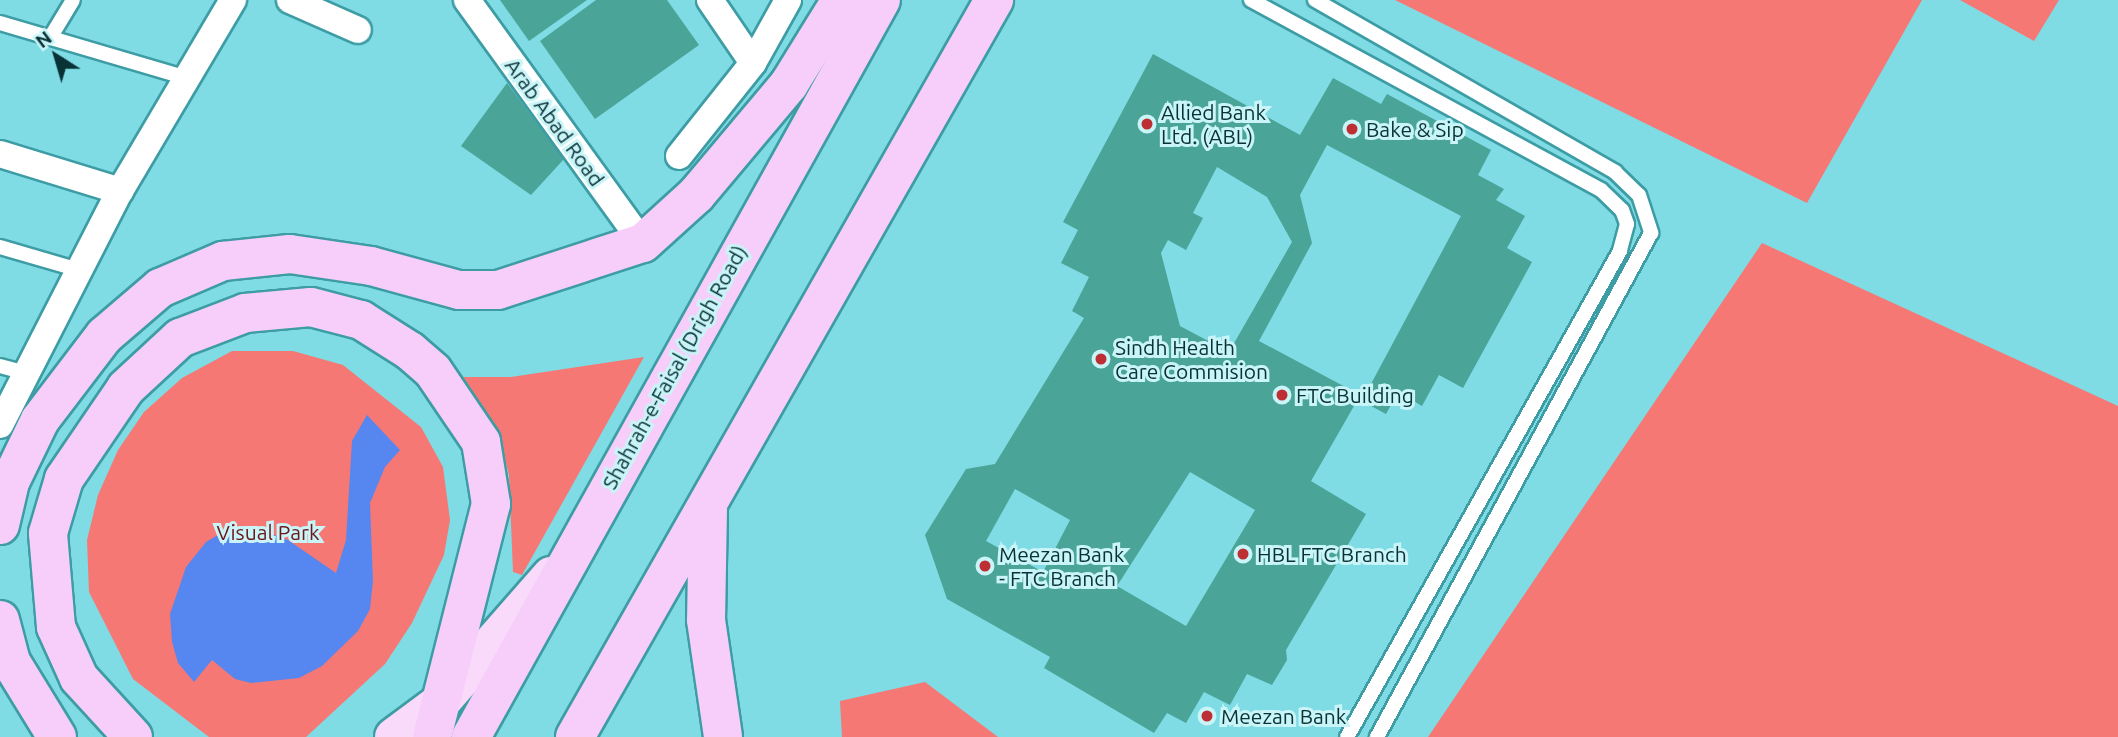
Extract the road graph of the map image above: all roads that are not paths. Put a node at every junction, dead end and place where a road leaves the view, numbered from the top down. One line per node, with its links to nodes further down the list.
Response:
1 (73, 0): 14 (lane)
2 (233, 0): 16 (street)
3 (290, 0): 13 (street)
4 (467, 0): 23 (street, Arab Abad Road)
5 (710, 0): 15 (street)
6 (788, 0): 15 (street)
7 (841, 0): 23 (highway)
8 (881, 0): 32 (highway, Shahrah-e-Faisal (Drigh Road))
9 (994, 0): 30 (highway)
10 (1251, 0): 21 (lane)
11 (1315, 0): 19 (lane)
12 (0, 23): 14 (lane)
13 (358, 30)
14 (50, 38): 16 (lane)
15 (753, 63): 18 (street)
16 (187, 78): 20 (street)
17 (0, 154): 20 (street)
18 (678, 156)
19 (1626, 181): 21 (lane); 25 (lane)
20 (120, 191): 26 (street)
21 (1611, 197): 22 (lane)
22 (1626, 236): 25 (lane); 41 (lane)
23 (643, 243): 31 (highway)
24 (0, 247): 26 (lane)
25 (1645, 247): 42 (lane)
26 (79, 270): 28 (street)
27 (0, 366): 28 (lane)
28 (27, 373): 29 (street)
29 (0, 425)
30 (708, 503): 39 (highway); 40 (highway)
31 (0, 525)
32 (566, 560): 34 (main road); 38 (highway, Shahrah-e-Faisal (Drigh Road))
33 (0, 620): 35 (highway)
34 (436, 720): 36 (highway); 37 (main road)
35 (57, 737)
36 (133, 737)
37 (394, 737)
38 (471, 737)
39 (575, 737)
40 (723, 737)
41 (1347, 737)
42 (1377, 737)

